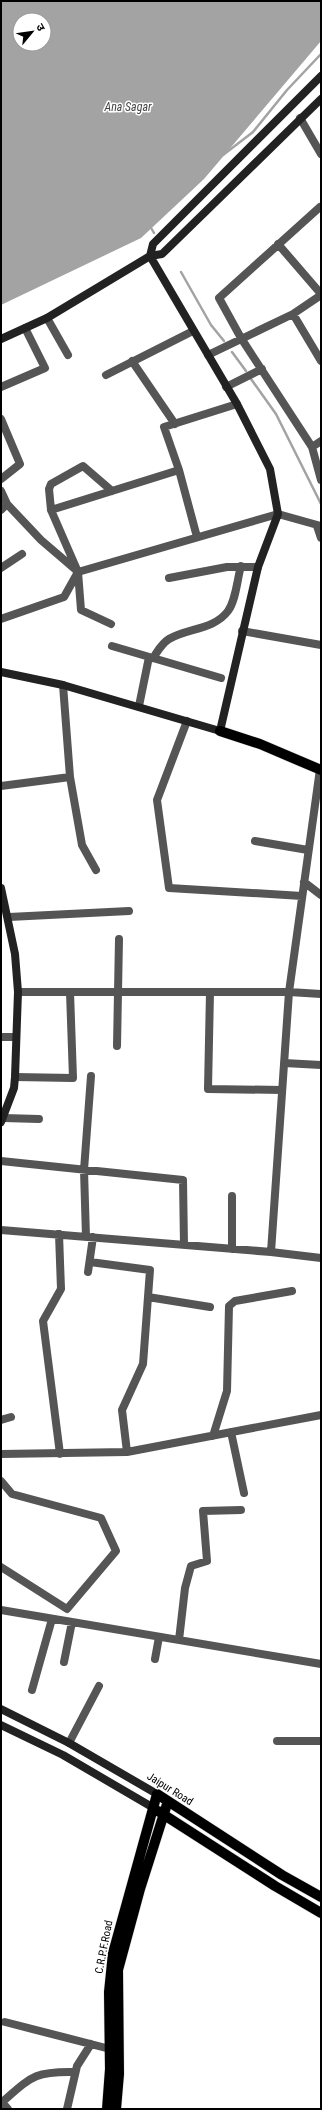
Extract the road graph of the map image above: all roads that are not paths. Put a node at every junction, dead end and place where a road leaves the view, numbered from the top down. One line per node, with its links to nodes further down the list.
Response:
1 (321, 76): 6 (street)
2 (321, 99): 3 (street)
3 (300, 118): 4 (street); 7 (street)
4 (321, 154)
5 (320, 207): 8 (street)
6 (164, 233): 7 (street); 9 (street)
7 (173, 244): 9 (street)
8 (278, 244): 10 (street); 15 (street)
9 (150, 256): 12 (street); 14 (street)
10 (321, 295): 11 (street)
11 (293, 314): 15 (street); 19 (street)
12 (48, 318): 13 (street); 17 (street)
13 (25, 328): 16 (street); 23 (street)
14 (193, 331): 18 (street); 20 (street)
15 (241, 338): 18 (street); 21 (street)
16 (1, 339)
17 (68, 355)
18 (208, 355): 24 (street)
19 (321, 361)
20 (132, 362): 22 (street); 26 (street)
21 (262, 369): 24 (street); 31 (street)
22 (106, 374)
23 (1, 387)
24 (226, 387): 25 (street)
25 (237, 404): 28 (street); 39 (street)
26 (169, 415): 28 (street); 29 (street)
27 (1, 419): 33 (street)
28 (175, 424): 29 (street)
29 (164, 427): 32 (street)
30 (321, 441): 31 (street)
31 (312, 447): 34 (street)
32 (178, 470): 36 (street); 41 (street)
33 (1, 479)
34 (321, 480)
35 (1, 491): 37 (street)
36 (112, 491): 38 (street); 38 (street)
37 (4, 507): 47 (street)
38 (51, 510): 47 (street)
39 (278, 514): 40 (street); 41 (street); 45 (street)
40 (319, 526): 42 (street)
41 (197, 537): 47 (street)
42 (321, 538)
43 (22, 554): 46 (street)
44 (241, 566): 45 (street); 48 (street); 54 (street)
45 (258, 567): 51 (street)
46 (1, 568)
47 (78, 572): 49 (street); 50 (street)
48 (169, 578)
49 (1, 619)
50 (111, 624)
51 (242, 631): 52 (street); 60 (street)
52 (321, 645)
53 (112, 646): 54 (street)
54 (151, 657): 56 (street); 58 (street)
55 (1, 672): 57 (street)
56 (221, 678)
57 (63, 685): 58 (street); 62 (street)
58 (139, 706): 59 (street)
59 (187, 721): 60 (street); 70 (street)
60 (220, 731): 61 (main road)
61 (320, 770): 65 (street)
62 (70, 777): 63 (street); 66 (street)
63 (1, 786)
64 (255, 841): 65 (street)
65 (308, 850): 67 (street)
66 (96, 870)
67 (304, 882): 69 (street); 70 (street)
68 (1, 888): 72 (street)
69 (321, 895)
70 (302, 896): 78 (street)
71 (129, 911): 72 (street)
72 (9, 917): 74 (street)
73 (119, 938): 76 (street)
74 (18, 992): 75 (street); 81 (street)
75 (70, 992): 76 (street); 86 (street)
76 (117, 992): 77 (street); 82 (street)
77 (210, 992): 78 (street); 87 (street)
78 (289, 992): 79 (street); 83 (street)
79 (321, 994)
80 (1, 1037): 81 (street)
81 (16, 1037): 86 (street)
82 (117, 1046)
83 (284, 1063): 84 (street); 87 (street)
84 (321, 1065)
85 (91, 1076): 91 (street)
86 (15, 1077): 89 (street)
87 (282, 1090): 98 (street)
88 (39, 1119): 89 (street)
89 (2, 1120)
90 (1, 1161): 91 (street)
91 (84, 1170): 95 (street); 96 (street)
92 (232, 1196): 97 (street)
93 (1, 1230): 94 (street)
94 (59, 1234): 95 (street); 112 (street)
95 (89, 1237): 96 (street); 100 (street)
96 (184, 1245): 97 (street)
97 (232, 1249): 98 (street)
98 (271, 1252): 99 (street)
99 (321, 1258)
100 (90, 1262): 101 (street); 103 (street)
101 (88, 1272)
102 (292, 1291): 109 (street)
103 (148, 1297): 104 (street); 110 (street)
104 (210, 1307)
105 (321, 1416): 108 (street)
106 (11, 1417): 107 (street)
107 (1, 1420)
108 (231, 1432): 109 (street); 114 (street)
109 (213, 1436): 110 (street)
110 (127, 1452): 112 (street)
111 (1, 1454): 112 (street)
112 (60, 1454)
113 (1, 1481): 116 (street)
114 (244, 1493)
115 (241, 1510): 121 (street)
116 (1, 1567)
117 (1, 1610): 118 (street)
118 (52, 1619): 119 (street); 126 (street)
119 (72, 1622): 120 (street); 123 (street)
120 (159, 1637): 121 (street); 122 (street)
121 (179, 1640): 124 (street)
122 (155, 1659)
123 (64, 1662)
124 (321, 1664)
125 (98, 1686): 131 (street)
126 (32, 1690)
127 (1, 1710): 131 (street, Jaipur Road)
128 (1, 1725): 134 (street)
129 (277, 1740): 130 (street)
130 (321, 1741)
131 (69, 1743): 132 (street, Jaipur Road)
132 (157, 1794): 133 (main road, Jaipur Road); 134 (main road, C.R.P.F.Road)
133 (168, 1801): 135 (main road, C.R.P.F.Road); 136 (main road, Jaipur Road)
134 (152, 1807): 135 (main road); 138 (main road, C.R.P.F.Road)
135 (163, 1814): 137 (main road); 138 (main road, C.R.P.F.Road)
136 (321, 1897)
137 (321, 1913)
138 (117, 1954): 139 (main road, C.R.P.F.Road)
139 (114, 1969): 142 (main road, C.R.P.F.Road); 148 (main road, C.R.P.F.Road)
140 (5, 2022): 141 (street)
141 (90, 2044): 142 (street); 143 (street)
142 (110, 2049): 147 (main road, C.R.P.F.Road)
143 (75, 2072): 144 (street); 146 (street)
144 (1, 2102): 145 (street)
145 (8, 2109)
146 (67, 2109)
147 (107, 2109)
148 (116, 2109)

